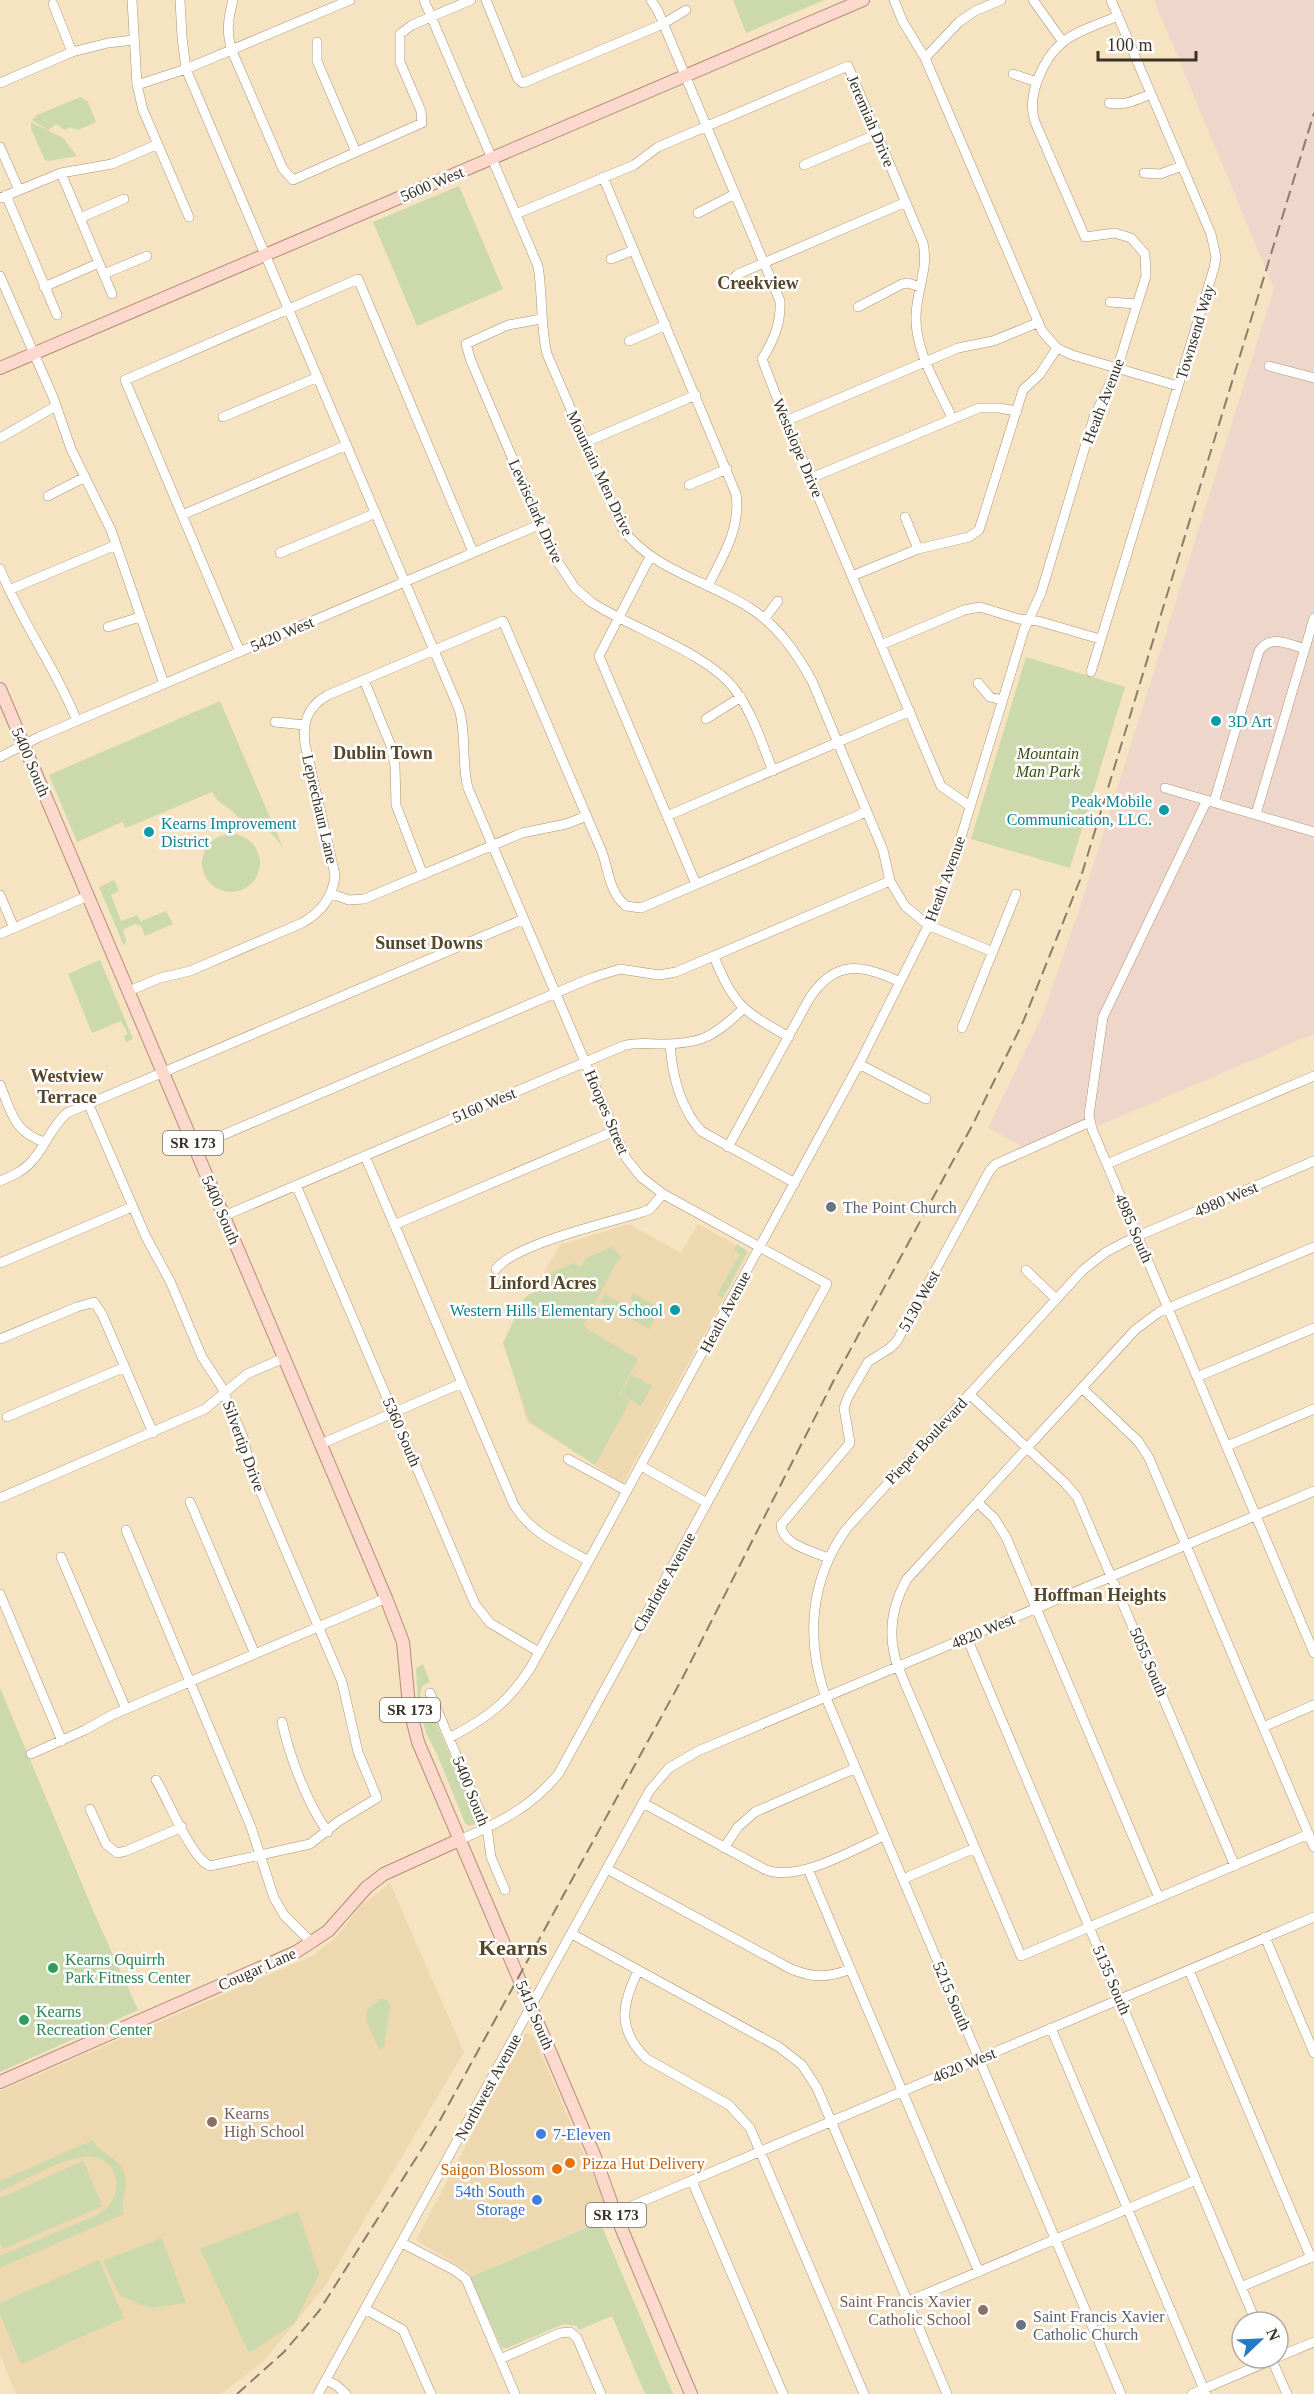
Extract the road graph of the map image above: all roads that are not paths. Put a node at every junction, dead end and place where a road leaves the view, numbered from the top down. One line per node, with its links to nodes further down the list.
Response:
1 (132, 0): 19 (street)
2 (233, 0): 22 (street)
3 (350, 0): 22 (street)
4 (424, 0): 17 (street, Mountain Men Drive)
5 (471, 0): 17 (street)
6 (486, 0): 18 (street)
7 (651, 0): 18 (street, Westslope Drive)
8 (863, 0): 27 (main road, 5600 West)
9 (894, 0): 24 (street)
10 (1001, 0): 24 (street)
11 (1033, 0): 21 (street)
12 (1111, 0): 16 (street, Townsend Way)
13 (180, 2): 25 (street, Hoopes Street)
14 (53, 4): 23 (street)
15 (686, 10): 18 (street)
16 (1118, 16): 21 (street, Heath Avenue); 31 (street, Townsend Way)
17 (432, 17): 37 (street); 38 (street, Mountain Men Drive)
18 (663, 24): 27 (street, Westslope Drive)
19 (133, 40): 23 (street); 30 (street)
20 (317, 42): 37 (street)
21 (1063, 42): 28 (street, Heath Avenue)
22 (232, 51): 25 (street); 37 (street)
23 (72, 52): 29 (street)
24 (925, 58): 71 (street)
25 (186, 69): 30 (street); 54 (street, Hoopes Street)
26 (1012, 74): 28 (street)
27 (686, 76): 33 (street, Westslope Drive); 38 (main road, 5600 West)
28 (1038, 82): 66 (street, Heath Avenue)
29 (0, 83)
30 (137, 85): 35 (street)
31 (1151, 94): 32 (street); 40 (street, Townsend Way)
32 (1109, 103)
33 (707, 126): 34 (street, Jeremiah Drive); 43 (street, Jeremiah Drive); 45 (street, Westslope Drive)
34 (877, 134): 39 (street); 48 (street, Jeremiah Drive)
35 (158, 144): 41 (street); 52 (street)
36 (0, 147): 44 (street)
37 (356, 152)
38 (492, 158): 50 (street, Mountain Men Drive); 54 (main road, 5600 West)
39 (804, 165)
40 (1182, 166): 42 (street); 82 (street, Townsend Way)
41 (61, 173): 44 (street); 51 (street)
42 (1144, 173)
43 (603, 177): 50 (street, Jeremiah Drive); 53 (street)
44 (19, 190): 46 (street)
45 (735, 194): 49 (street); 58 (street, Westslope Drive)
46 (3, 197): 62 (street)
47 (124, 199): 51 (street)
48 (906, 202): 58 (street); 63 (street, Jeremiah Drive)
49 (698, 213)
50 (516, 214): 70 (street, Mountain Men Drive)
51 (80, 218): 57 (street)
52 (189, 218)
53 (634, 250): 56 (street); 72 (street)
54 (267, 254): 68 (street, Hoopes Street); 75 (main road, 5600 West)
55 (147, 256): 59 (street)
56 (611, 259)
57 (99, 263): 59 (street); 62 (street)
58 (765, 263): 61 (street); 88 (street, Westslope Drive)
59 (104, 274): 64 (street)
60 (0, 276): 75 (street)
61 (728, 283)
62 (44, 287): 69 (street)
63 (920, 287): 67 (street); 76 (street, Jeremiah Drive)
64 (112, 294)
65 (1110, 302): 66 (street)
66 (1137, 304): 79 (street, Heath Avenue)
67 (858, 307)
68 (290, 309): 80 (street, Hoopes Street); 98 (street); 103 (street)
69 (57, 315)
70 (541, 319): 90 (street, Mountain Men Drive); 100 (street, Lewisclark Drive)
71 (1037, 323): 74 (street); 76 (street)
72 (666, 325): 73 (street); 83 (street)
73 (629, 341)
74 (1057, 348): 79 (street); 85 (street)
75 (34, 353): 78 (main road, 5600 West); 84 (street)
76 (926, 361): 87 (street, Jeremiah Drive); 88 (street)
77 (1269, 366): 81 (street)
78 (0, 368)
79 (1117, 369): 82 (street); 116 (street, Heath Avenue)
80 (318, 377): 86 (street); 91 (street, Hoopes Street)
81 (1314, 378)
82 (1178, 386): 118 (street, Townsend Way)
83 (696, 395): 90 (street); 92 (street)
84 (56, 406): 89 (street); 93 (street)
85 (1017, 411): 87 (street); 102 (street)
86 (223, 417)
87 (952, 418): 94 (street)
88 (786, 421): 94 (street, Westslope Drive)
89 (0, 438)
90 (584, 443): 105 (street, Mountain Men Drive)
91 (347, 445): 97 (street, Hoopes Street); 98 (street)
92 (727, 469): 95 (street); 109 (street)
93 (85, 477): 96 (street); 101 (street)
94 (811, 478): 107 (street, Westslope Drive)
95 (689, 485)
96 (48, 496)
97 (376, 513): 104 (street); 108 (street, Hoopes Street)
98 (182, 515): 122 (street)
99 (905, 517): 102 (street)
100 (541, 524): 103 (street, 5420 West); 115 (street, Lewisclark Drive)
101 (116, 545): 110 (street); 112 (street)
102 (918, 549): 107 (street)
103 (473, 552): 108 (street, 5420 West)
104 (280, 553)
105 (650, 557): 109 (street, Mountain Men Drive); 115 (street)
106 (0, 569): 110 (street)
107 (852, 576): 119 (street, Westslope Drive)
108 (405, 581): 121 (street, Hoopes Street); 122 (street, 5420 West)
109 (708, 586): 113 (street, Mountain Men Drive)
110 (9, 590): 132 (street)
111 (778, 601): 113 (street)
112 (140, 616): 117 (street); 125 (street)
113 (765, 618): 135 (street, Mountain Men Drive)
114 (1314, 618): 120 (street)
115 (619, 619): 128 (street, Lewisclark Drive); 145 (street)
116 (1029, 619): 118 (street); 119 (street); 129 (street, Heath Avenue)
117 (108, 627)
118 (1101, 639): 123 (street, Townsend Way)
119 (881, 645): 130 (street, Westslope Drive)
120 (1305, 649): 140 (street, 4985 South); 143 (street)
121 (434, 650): 124 (street); 144 (street); 147 (street, Hoopes Street)
122 (240, 651): 125 (street, 5420 West)
123 (1091, 672)
124 (364, 680): 134 (street); 148 (street)
125 (164, 684): 132 (street, 5420 West)
126 (978, 684): 129 (street)
127 (0, 689): 136 (main road, 5400 South / SR 173)
128 (741, 697): 131 (street); 138 (street, Lewisclark Drive)
129 (1002, 700): 141 (street, Heath Avenue)
130 (910, 711): 135 (street); 141 (street, Westslope Drive)
131 (706, 718)
132 (77, 721): 136 (street, 5420 West)
133 (275, 722): 134 (street)
134 (303, 725): 151 (street, Leprechaun Lane)
135 (838, 743): 138 (street); 142 (street, Mountain Men Drive)
136 (24, 745): 137 (street, 5420 West); 154 (main road, 5400 South / SR 173)
137 (0, 757)
138 (773, 771): 145 (street)
139 (1165, 788): 140 (street)
140 (1210, 801): 143 (street); 176 (street, 4985 South)
141 (970, 806): 156 (street, Heath Avenue)
142 (866, 812): 149 (street, Mountain Men Drive); 150 (street)
143 (1256, 814): 146 (street)
144 (587, 816): 147 (street); 150 (street)
145 (667, 816): 150 (street)
146 (1314, 832)
147 (493, 845): 148 (street); 155 (street, Hoopes Street)
148 (423, 875): 151 (street)
149 (890, 881): 156 (street, Mountain Men Drive); 160 (street)
150 (696, 884)
151 (332, 894): 162 (street)
152 (1016, 894): 159 (street)
153 (0, 895): 157 (street)
154 (88, 896): 157 (street); 162 (main road, 5400 South / SR 173)
155 (524, 919): 163 (street, Hoopes Street); 170 (street)
156 (928, 924): 159 (street, Mountain Men Drive); 161 (street, Heath Avenue)
157 (14, 928): 158 (street)
158 (0, 934)
159 (993, 952): 165 (street)
160 (714, 957): 163 (street); 164 (street)
161 (900, 982): 166 (street); 169 (street, Heath Avenue)
162 (129, 991): 170 (main road, 5400 South / SR 173)
163 (556, 992): 168 (street, Hoopes Street); 179 (street)
164 (743, 1009): 166 (street); 167 (street, 5160 West)
165 (962, 1028)
166 (789, 1037): 180 (street)
167 (670, 1044): 168 (street, 5160 West); 180 (street)
168 (585, 1062): 177 (street, Hoopes Street); 181 (street, 5160 West)
169 (859, 1064): 174 (street); 185 (street, Heath Avenue)
170 (163, 1072): 175 (street); 179 (main road, 5400 South / SR 173)
171 (1314, 1076): 183 (street)
172 (0, 1085): 173 (street)
173 (3, 1099): 178 (street)
174 (926, 1099)
175 (88, 1103): 178 (street); 188 (street, Silvertip Drive)
176 (1090, 1122): 183 (street, 4985 South); 228 (street, 5130 West)
177 (614, 1131): 187 (street, Hoopes Street); 190 (street)
178 (44, 1142): 184 (street)
179 (195, 1147): 189 (main road, 5400 South / SR 173)
180 (728, 1147): 185 (street)
181 (365, 1156): 186 (street, 5160 West); 190 (street)
182 (1314, 1161): 191 (street, 4980 West)
183 (1107, 1164): 191 (street, 4985 South)
184 (0, 1181)
185 (795, 1184): 192 (street, Heath Avenue)
186 (296, 1185): 189 (street, 5160 West); 210 (street, 5360 South)
187 (663, 1194): 192 (street, Hoopes Street); 195 (street)
188 (132, 1207): 194 (street); 207 (street, Silvertip Drive)
189 (224, 1216): 202 (main road, 5400 South / SR 173)
190 (394, 1225): 205 (street)
191 (1137, 1236): 198 (street, Pieper Boulevard); 199 (street, 4985 South)
192 (760, 1247): 197 (street, Hoopes Street); 217 (street, Heath Avenue)
193 (1314, 1247): 199 (street)
194 (0, 1263)
195 (496, 1269)
196 (1026, 1270): 198 (street)
197 (827, 1284): 223 (street, Charlotte Avenue)
198 (1056, 1299): 208 (street, Pieper Boulevard)
199 (1169, 1309): 204 (street, 4985 South); 206 (street)
200 (1314, 1328): 204 (street)
201 (0, 1340): 203 (street)
202 (284, 1358): 207 (street); 213 (main road, 5400 South / SR 173)
203 (125, 1367): 211 (street); 212 (street)
204 (1197, 1377): 214 (street, 4985 South)
205 (462, 1383): 210 (street); 229 (street)
206 (1082, 1388): 215 (street); 226 (street)
207 (225, 1394): 212 (street); 234 (street, Silvertip Drive)
208 (969, 1394): 215 (street, 5055 South); 228 (street, Pieper Boulevard)
209 (1314, 1409): 214 (street)
210 (393, 1413): 213 (street); 236 (street, 5360 South)
211 (7, 1417)
212 (153, 1433): 220 (street)
213 (321, 1444): 232 (main road, 5400 South / SR 173)
214 (1227, 1446): 224 (street, 4985 South)
215 (1027, 1448): 222 (street); 230 (street, 5055 South)
216 (568, 1459): 218 (street)
217 (641, 1466): 218 (street, Heath Avenue); 223 (street)
218 (627, 1491): 229 (street, Heath Avenue)
219 (1314, 1491): 224 (street, 4820 West)
220 (0, 1498)
221 (190, 1502): 238 (street)
222 (976, 1502): 233 (street); 239 (street)
223 (707, 1503): 256 (street, Charlotte Avenue)
224 (1256, 1516): 226 (street, 4820 West); 237 (street, 4985 South)
225 (126, 1530): 240 (street)
226 (1186, 1545): 230 (street, 4820 West); 246 (street)
227 (61, 1557): 244 (street)
228 (828, 1558): 242 (street, Pieper Boulevard)
229 (589, 1561): 236 (street, Heath Avenue)
230 (1113, 1576): 233 (street, 4820 West); 265 (street, 5055 South)
231 (0, 1594): 248 (street)
232 (386, 1598): 234 (street); 260 (main road, 5415 South / SR 173)
233 (1036, 1608): 235 (street, 4820 West); 270 (street)
234 (318, 1627): 238 (street); 257 (street, Silvertip Drive)
235 (967, 1638): 239 (street, 4820 West); 272 (street, 5135 South)
236 (539, 1652): 247 (street, Heath Avenue)
237 (1314, 1653)
238 (255, 1654): 240 (street)
239 (898, 1667): 242 (street, 4820 West); 263 (street)
240 (190, 1682): 244 (street); 264 (street)
241 (430, 1693): 247 (street, 5400 South)
242 (826, 1698): 250 (street, 4820 West); 251 (street, 5215 South)
243 (1314, 1705): 246 (street)
244 (126, 1709): 248 (street)
245 (282, 1722): 257 (street)
246 (1263, 1727): 258 (street)
247 (449, 1738): 256 (street, 5400 South)
248 (62, 1741): 249 (street)
249 (31, 1754)
250 (685, 1758): 253 (street, Northwest Avenue)
251 (856, 1768): 259 (street, 5215 South); 262 (street)
252 (156, 1780): 255 (street)
253 (643, 1803): 262 (street); 266 (street, Northwest Avenue)
254 (90, 1809): 255 (street)
255 (182, 1827): 264 (street)
256 (486, 1828): 260 (street, Charlotte Avenue); 269 (street, 5400 South)
257 (328, 1832): 264 (street)
258 (1309, 1834): 261 (street); 265 (street)
259 (884, 1836): 267 (street); 268 (street, 5215 South)
260 (459, 1840): 275 (main road, Cougar Lane); 280 (main road, 5415 South / SR 173)
261 (1314, 1847)
262 (724, 1848): 267 (street)
263 (975, 1848): 268 (street); 272 (street)
264 (260, 1854): 275 (street)
265 (1235, 1866): 270 (street)
266 (607, 1869): 273 (street, Northwest Avenue); 276 (street)
267 (808, 1869): 276 (street)
268 (903, 1879): 283 (street, 5215 South)
269 (505, 1890)
270 (1159, 1898): 272 (street)
271 (1314, 1917): 274 (street, 4620 West)
272 (1089, 1927): 279 (street, 5135 South)
273 (572, 1934): 278 (street); 280 (street, Northwest Avenue)
274 (1265, 1937): 277 (street, 4620 West); 282 (street)
275 (312, 1943): 284 (main road, Cougar Lane)
276 (851, 1969): 285 (street)
277 (1189, 1970): 279 (street, 4620 West); 294 (street)
278 (638, 1971): 286 (street); 287 (street)
279 (1120, 1999): 281 (street, 4620 West); 288 (street, 5135 South)
280 (531, 2006): 291 (main road, 5415 South / SR 173); 293 (street, Northwest Avenue)
281 (1051, 2028): 283 (street, 4620 West); 290 (street)
282 (1314, 2053)
283 (979, 2059): 285 (street, 4620 West); 292 (street, 5215 South)
284 (0, 2082)
285 (903, 2092): 286 (street, 4620 West); 295 (street)
286 (831, 2121): 287 (street, 4620 West); 297 (street)
287 (762, 2151): 289 (street, 4620 West); 314 (street)
288 (1196, 2180): 290 (street); 296 (street, 5135 South)
289 (693, 2181): 291 (street, 4620 West); 313 (street)
290 (1127, 2209): 292 (street); 306 (street)
291 (615, 2213): 312 (main road, 5415 South / SR 173)
292 (1055, 2239): 295 (street); 316 (street, 5215 South)
293 (402, 2243): 298 (street, Northwest Avenue); 302 (street)
294 (1312, 2257): 296 (street)
295 (979, 2272): 297 (street)
296 (1241, 2287): 299 (street, 5135 South)
297 (909, 2301): 315 (street)
298 (365, 2309): 305 (street, Northwest Avenue); 309 (street)
299 (1251, 2310)
300 (1314, 2342): 301 (street)
301 (1290, 2352)
302 (500, 2359): 310 (street); 311 (street)
303 (1250, 2370): 306 (street)
304 (1278, 2370): 318 (street)
305 (326, 2380): 307 (street, Northwest Avenue); 308 (street)
306 (1205, 2392): 317 (street)
307 (318, 2394)
308 (346, 2394)
309 (431, 2394)
310 (514, 2394)
311 (601, 2394)
312 (691, 2394)
313 (783, 2394)
314 (864, 2394)
315 (947, 2394)
316 (1121, 2394)
317 (1192, 2394)
318 (1287, 2394)

